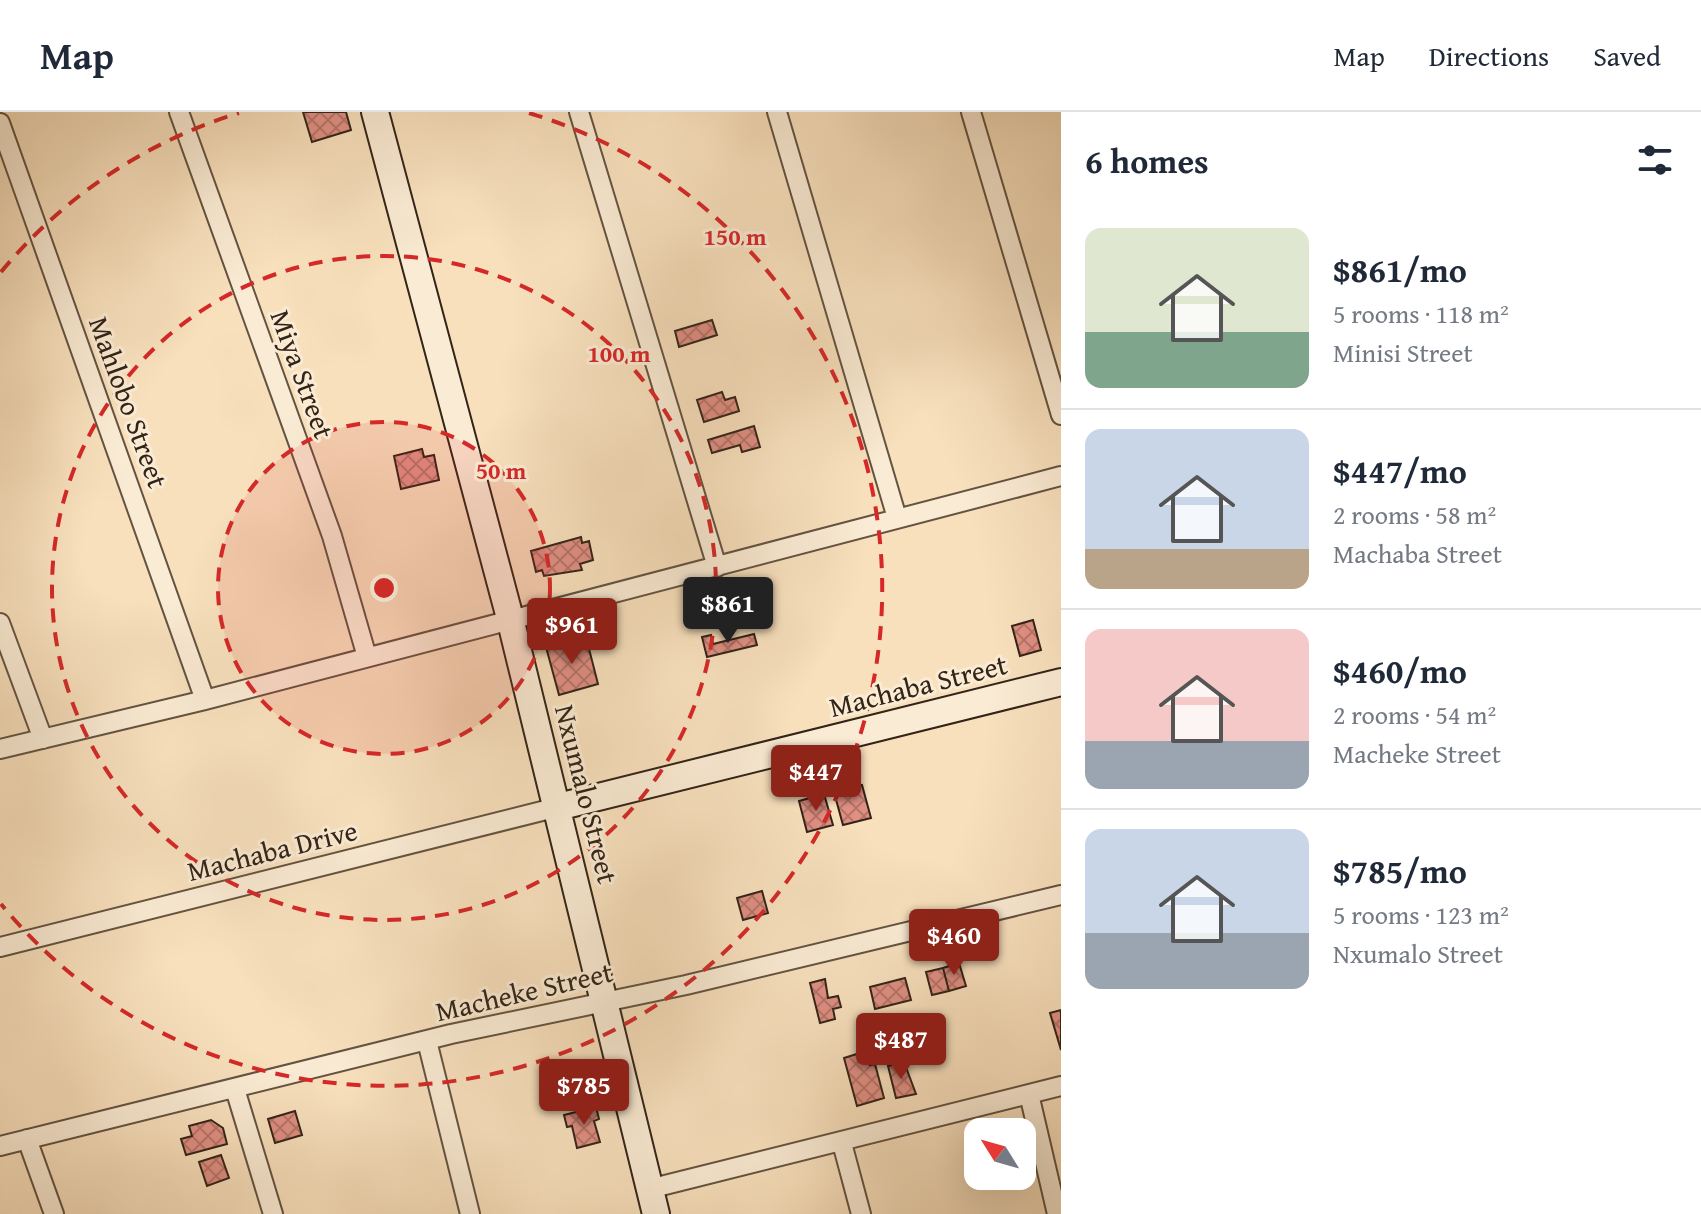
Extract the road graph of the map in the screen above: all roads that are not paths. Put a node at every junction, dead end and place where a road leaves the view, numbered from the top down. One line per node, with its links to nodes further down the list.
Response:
1 (179, 112): 13 (street, Miya Street)
2 (375, 112): 11 (street, Nxumalo Street)
3 (579, 112): 10 (street)
4 (777, 112): 9 (street)
5 (971, 112): 7 (street)
6 (0, 123): 15 (street, Mahlobo Street)
7 (1061, 415)
8 (1061, 476): 9 (street)
9 (897, 518): 10 (street)
10 (717, 567): 11 (street)
11 (510, 618): 13 (street); 18 (street, Nxumalo Street)
12 (0, 623): 16 (street)
13 (367, 657): 15 (street)
14 (1061, 682): 18 (street, Machaba Street)
15 (205, 700): 16 (street)
16 (43, 739): 17 (street)
17 (0, 749)
18 (558, 807): 20 (street, Machaba Drive); 21 (street, Nxumalo Street)
19 (1061, 895): 21 (street, Macheke Street)
20 (0, 947)
21 (603, 1001): 22 (street, Macheke Street); 29 (street, Nxumalo Street)
22 (427, 1041): 24 (street, Macheke Street); 32 (street)
23 (1061, 1086): 25 (street)
24 (235, 1089): 26 (street, Macheke Street); 31 (street)
25 (1029, 1094): 27 (street); 34 (street)
26 (27, 1139): 28 (street, Macheke Street); 30 (street)
27 (842, 1143): 29 (street); 33 (street)
28 (0, 1146)
29 (652, 1202)
30 (54, 1214)
31 (273, 1214)
32 (470, 1214)
33 (861, 1214)
34 (1057, 1214)

